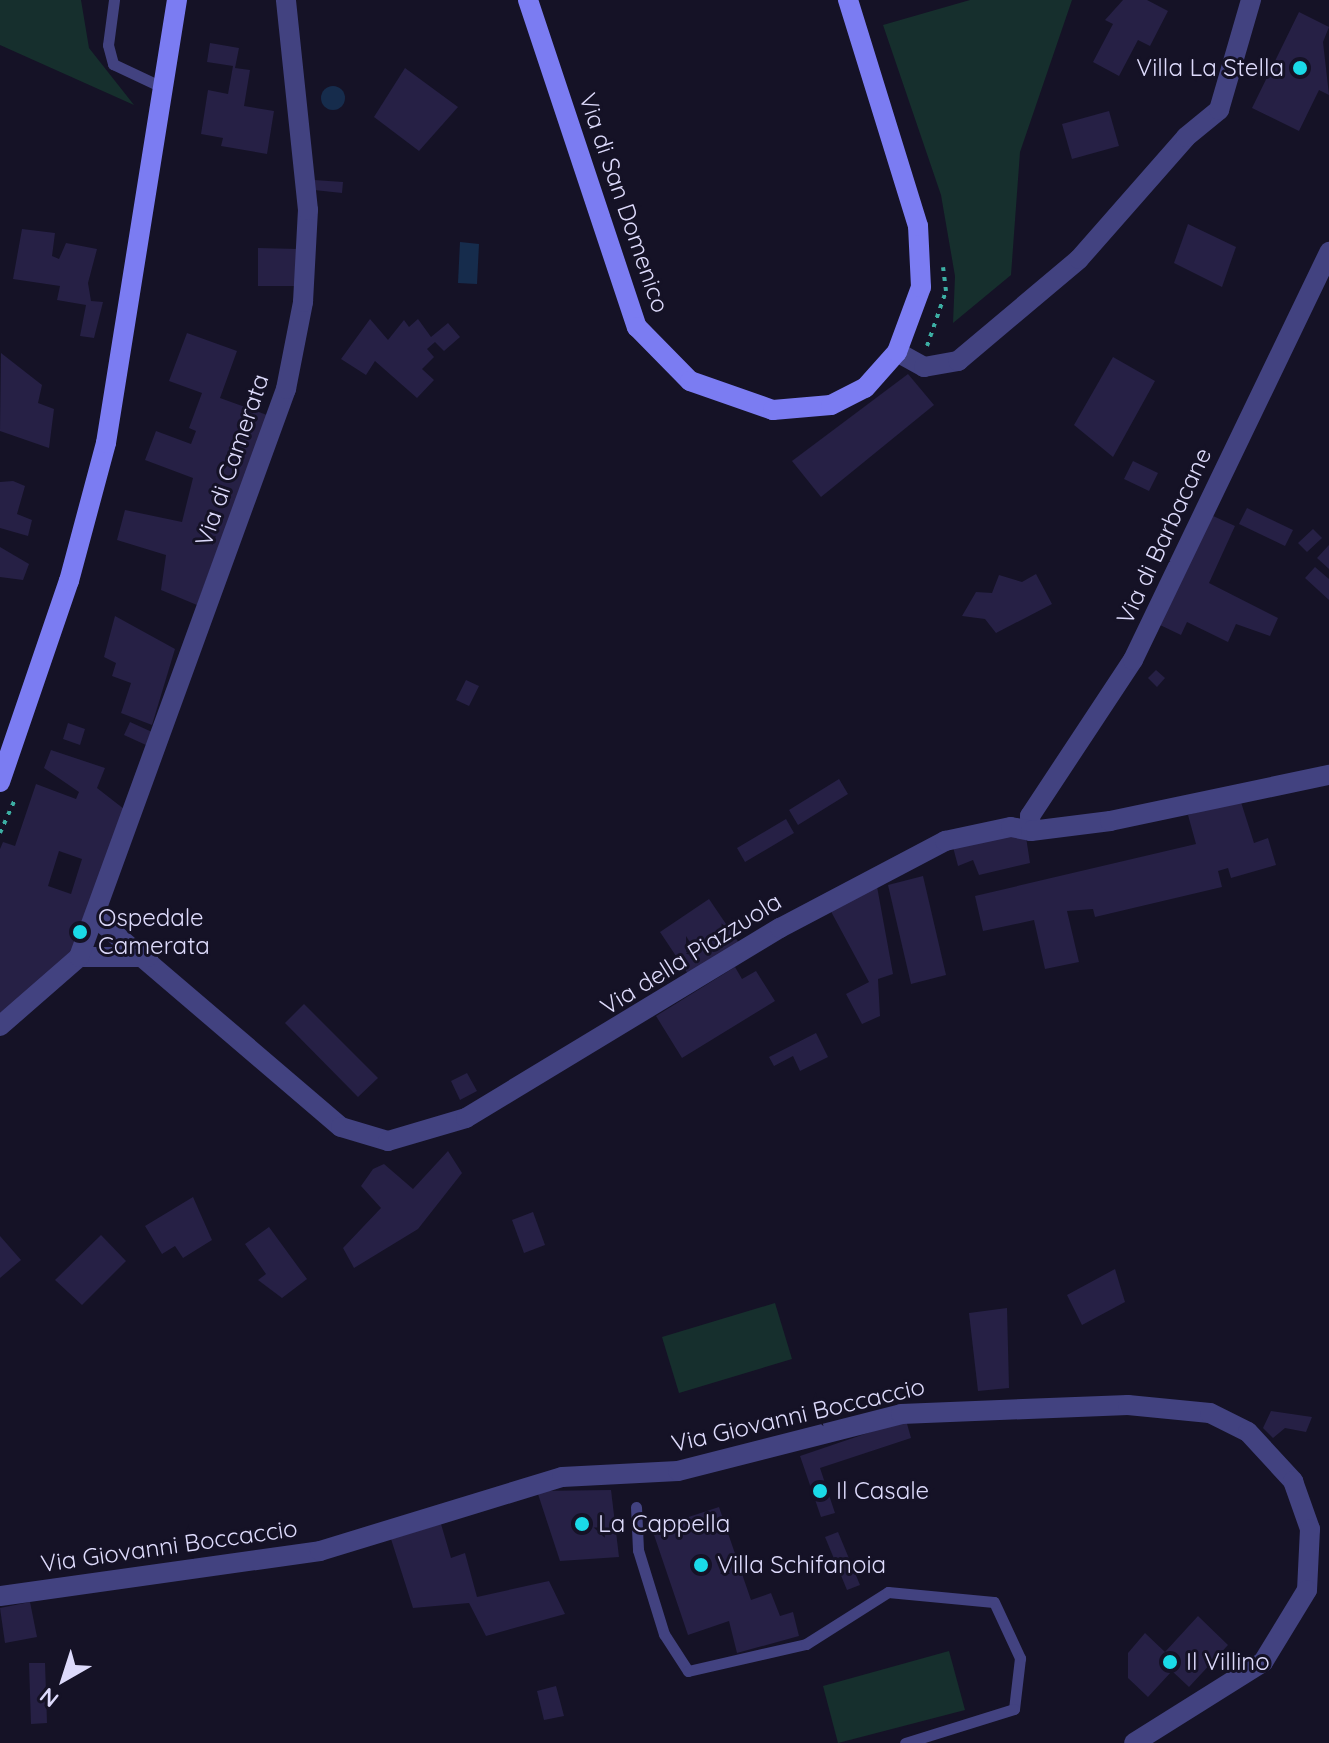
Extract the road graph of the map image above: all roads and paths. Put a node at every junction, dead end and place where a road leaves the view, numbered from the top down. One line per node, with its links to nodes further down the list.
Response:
1 (114, 0): 7 (lane)
2 (177, 0): 7 (main road)
3 (286, 0): 15 (street, Via di Camerata)
4 (528, 0): 10 (main road, Via di San Domenico)
5 (848, 0): 10 (main road, Via di San Domenico)
6 (1251, 0): 11 (street)
7 (162, 87): 13 (main road)
8 (1329, 252): 14 (street, Via di Barbacane)
9 (942, 260): 11 (path)
10 (897, 352): 11 (street)
11 (917, 365)
12 (1329, 775): 14 (street, Via della Piazzuola)
13 (0, 782)
14 (1031, 831): 17 (street, Via della Piazzuola)
15 (95, 917): 16 (street); 17 (street, Via della Piazzuola)
16 (79, 957): 17 (street); 18 (street)
17 (148, 957)
18 (0, 1026)
19 (636, 1507): 21 (lane)
20 (0, 1596): 22 (street, Via Giovanni Boccaccio)
21 (905, 1743)
22 (1134, 1743)

